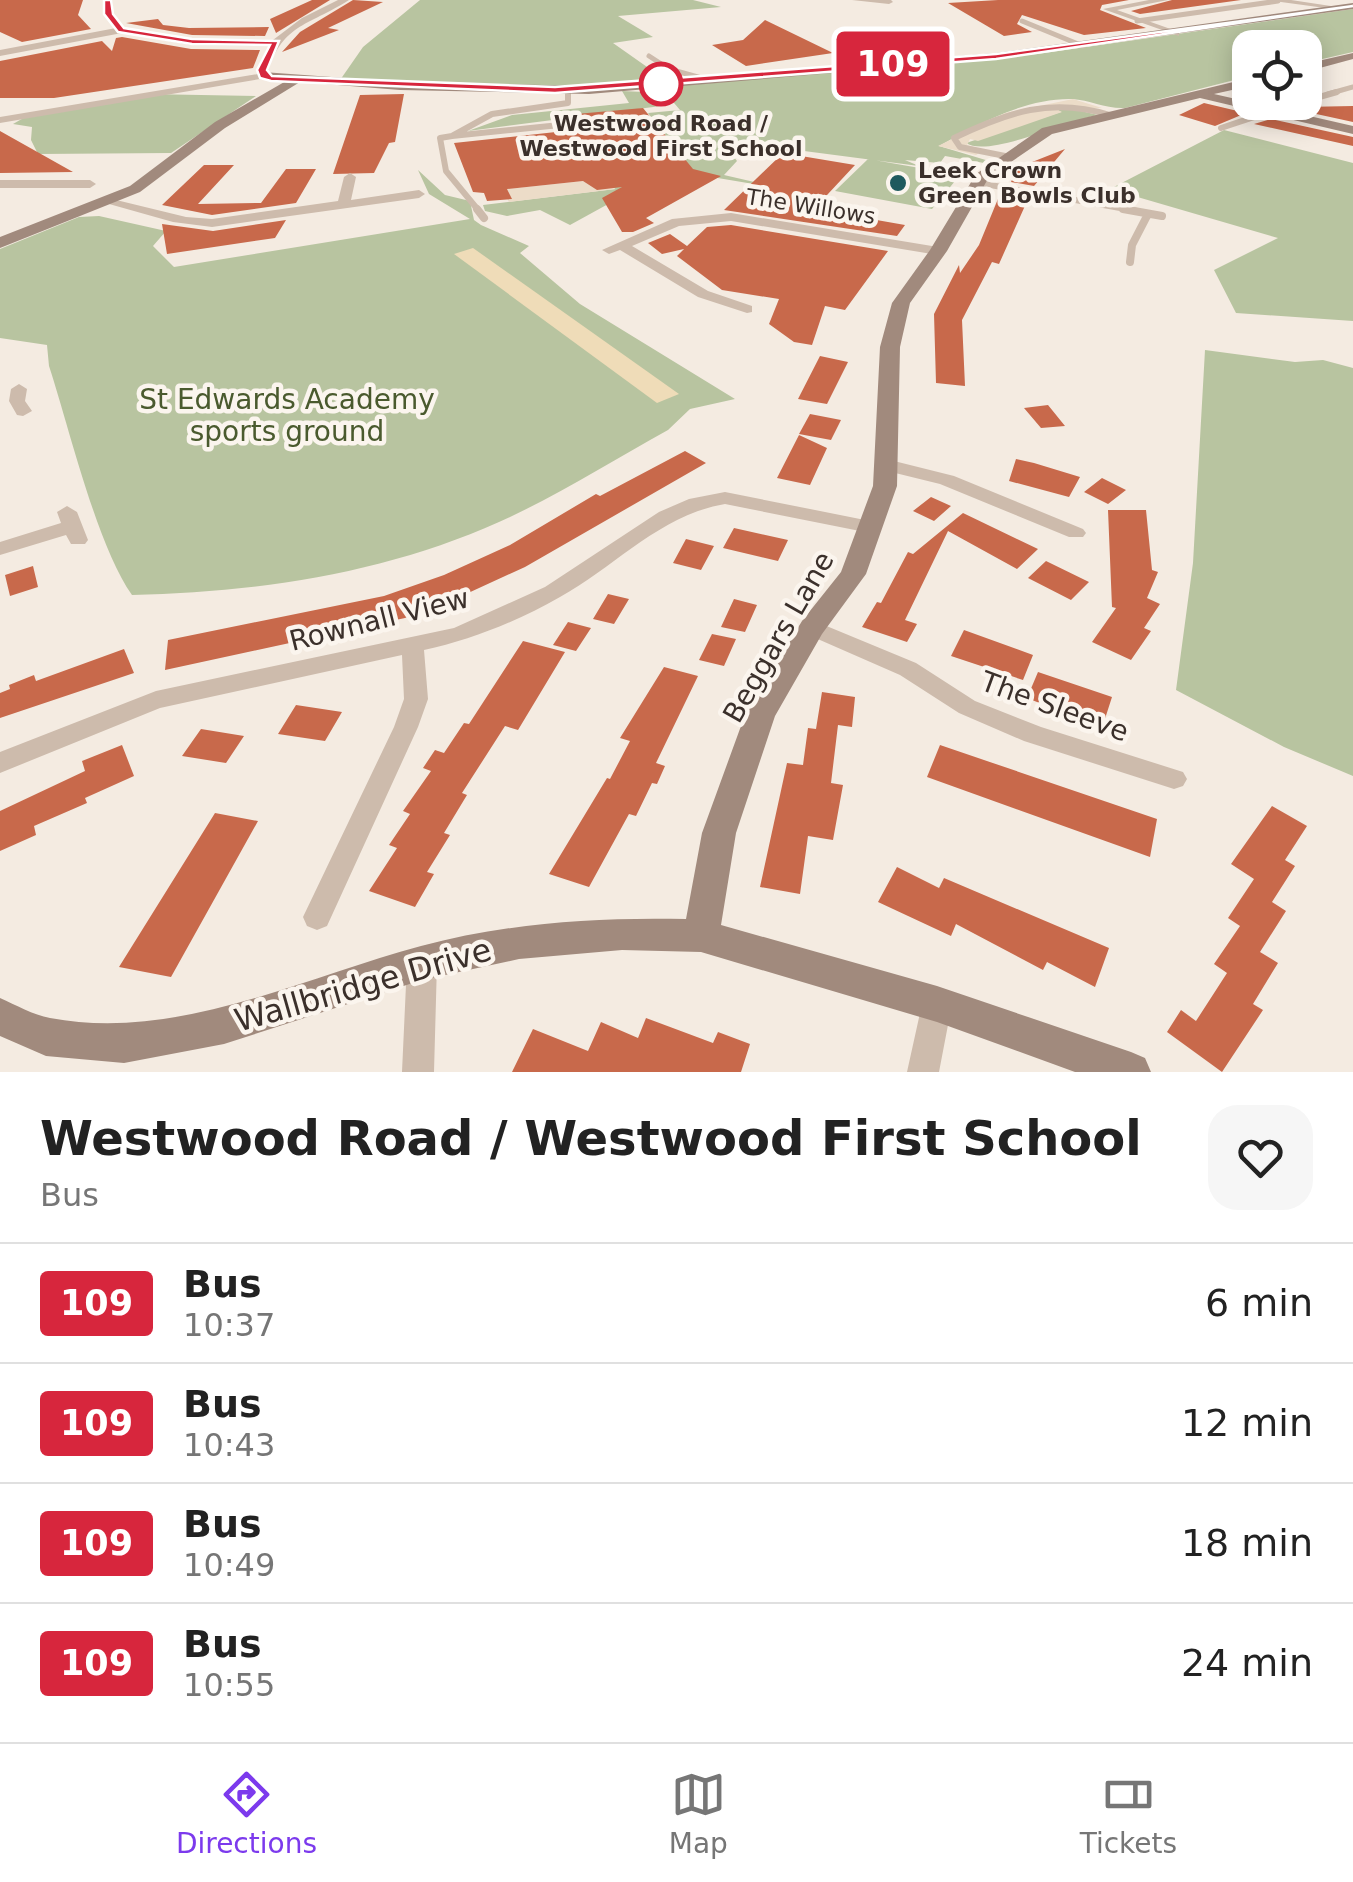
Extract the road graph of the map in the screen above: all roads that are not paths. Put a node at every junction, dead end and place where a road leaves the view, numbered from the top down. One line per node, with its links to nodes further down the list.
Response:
1 (108, 0): 11 (street)
2 (346, 0): 14 (street)
3 (856, 0): 7 (street)
4 (1164, 0): 10 (street)
5 (1270, 0): 6 (street)
6 (1278, 1): 8 (street); 10 (lane)
7 (889, 2)
8 (1347, 7): 12 (street)
9 (1022, 20): 15 (lane)
10 (1137, 20): 12 (street)
11 (122, 30): 14 (street); 16 (street)
12 (1176, 34): 15 (street)
13 (911, 40): 19 (lane)
14 (276, 43): 21 (street)
15 (1082, 46): 19 (street)
16 (0, 53)
17 (650, 56): 22 (lane)
18 (1353, 56): 20 (street)
19 (938, 61): 22 (street)
20 (1322, 64)
21 (263, 76): 23 (street); 31 (street)
22 (705, 79): 26 (street)
23 (295, 81): 26 (street); 46 (street)
24 (1232, 86): 27 (street, Beggars Lane)
25 (1353, 88): 28 (lane)
26 (568, 90): 39 (lane)
27 (1200, 94): 29 (street); 32 (street, Beggars Lane)
28 (1322, 97)
29 (1232, 102)
30 (0, 107): 31 (street)
31 (30, 111): 33 (street)
32 (1110, 115): 40 (street, Beggars Lane); 40 (lane)
33 (0, 120)
34 (1243, 120): 37 (lane)
35 (1308, 120): 38 (street)
36 (560, 126): 39 (lane)
37 (1221, 128)
38 (1353, 130)
39 (452, 136): 50 (lane)
40 (1005, 156): 42 (street, Beggars Lane)
41 (350, 177): 47 (street)
42 (978, 183): 48 (lane); 52 (street, Beggars Lane)
43 (0, 184): 44 (street)
44 (90, 184)
45 (419, 194): 47 (street)
46 (108, 202): 47 (street); 51 (street)
47 (344, 206)
48 (1148, 214): 49 (lane); 53 (lane)
49 (1162, 216)
50 (484, 218)
51 (0, 244)
52 (938, 252): 54 (street, The Willows); 55 (street, Beggars Lane)
53 (1130, 262)
54 (747, 308)
55 (886, 465): 57 (street, Beggars Lane); 58 (street)
56 (73, 526): 59 (street)
57 (870, 528): 60 (street, Beggars Lane); 61 (street, Rownall View)
58 (1078, 534)
59 (0, 549)
60 (812, 628): 63 (street, The Sleeve); 65 (street, Beggars Lane)
61 (414, 648): 62 (street, Rownall View); 64 (street)
62 (0, 763)
63 (1174, 779)
64 (317, 918)
65 (700, 936): 66 (street, Wallbridge Drive); 67 (street, Wallbridge Drive)
66 (422, 963): 68 (street, Wallbridge Drive); 69 (street)
67 (937, 1004): 70 (street); 71 (street, Wallbridge Drive)
68 (0, 1017)
69 (418, 1072)
70 (922, 1072)
71 (1131, 1072)

